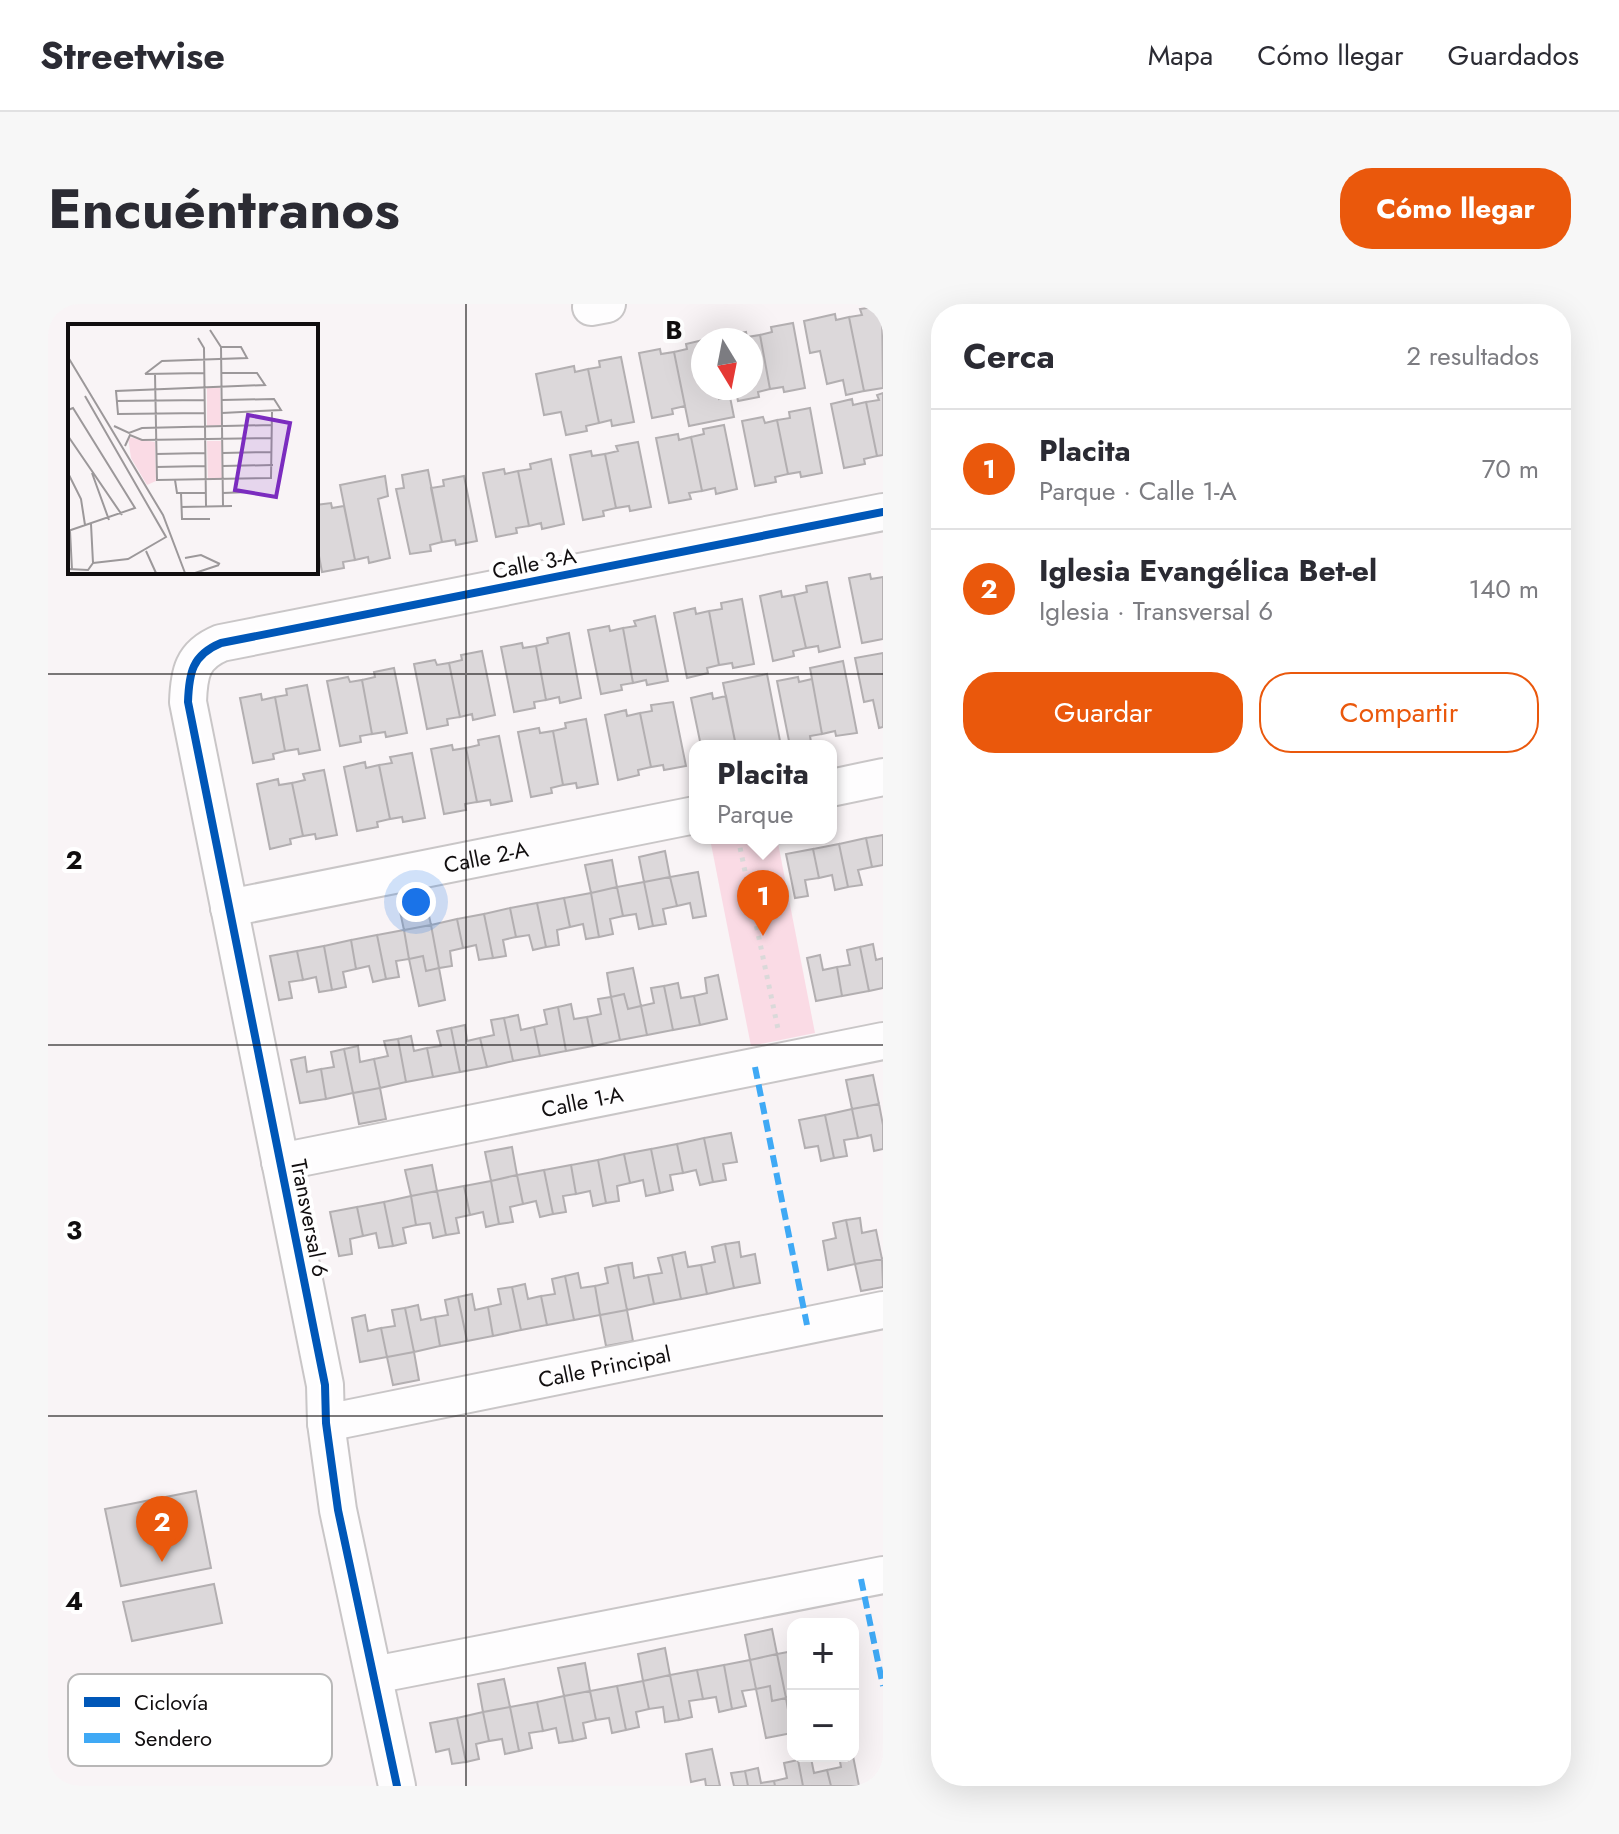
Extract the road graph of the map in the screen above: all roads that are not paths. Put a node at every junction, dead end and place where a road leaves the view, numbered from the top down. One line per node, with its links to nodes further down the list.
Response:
1 (883, 512): 2 (street, Calle 3-A)
2 (197, 658): 6 (street, Transversal 6)
3 (883, 777): 4 (street)
4 (837, 787)
5 (689, 816): 6 (street, Calle 2-A)
6 (229, 908): 8 (street, Transversal 6)
7 (883, 1041): 8 (street, Calle 1-A)
8 (280, 1162): 10 (street, Transversal 6)
9 (883, 1310): 10 (street, Calle Principal)
10 (326, 1423): 12 (street, Transversal 6)
11 (883, 1575): 12 (street)
12 (374, 1675): 13 (street, Transversal 6)
13 (397, 1786)

